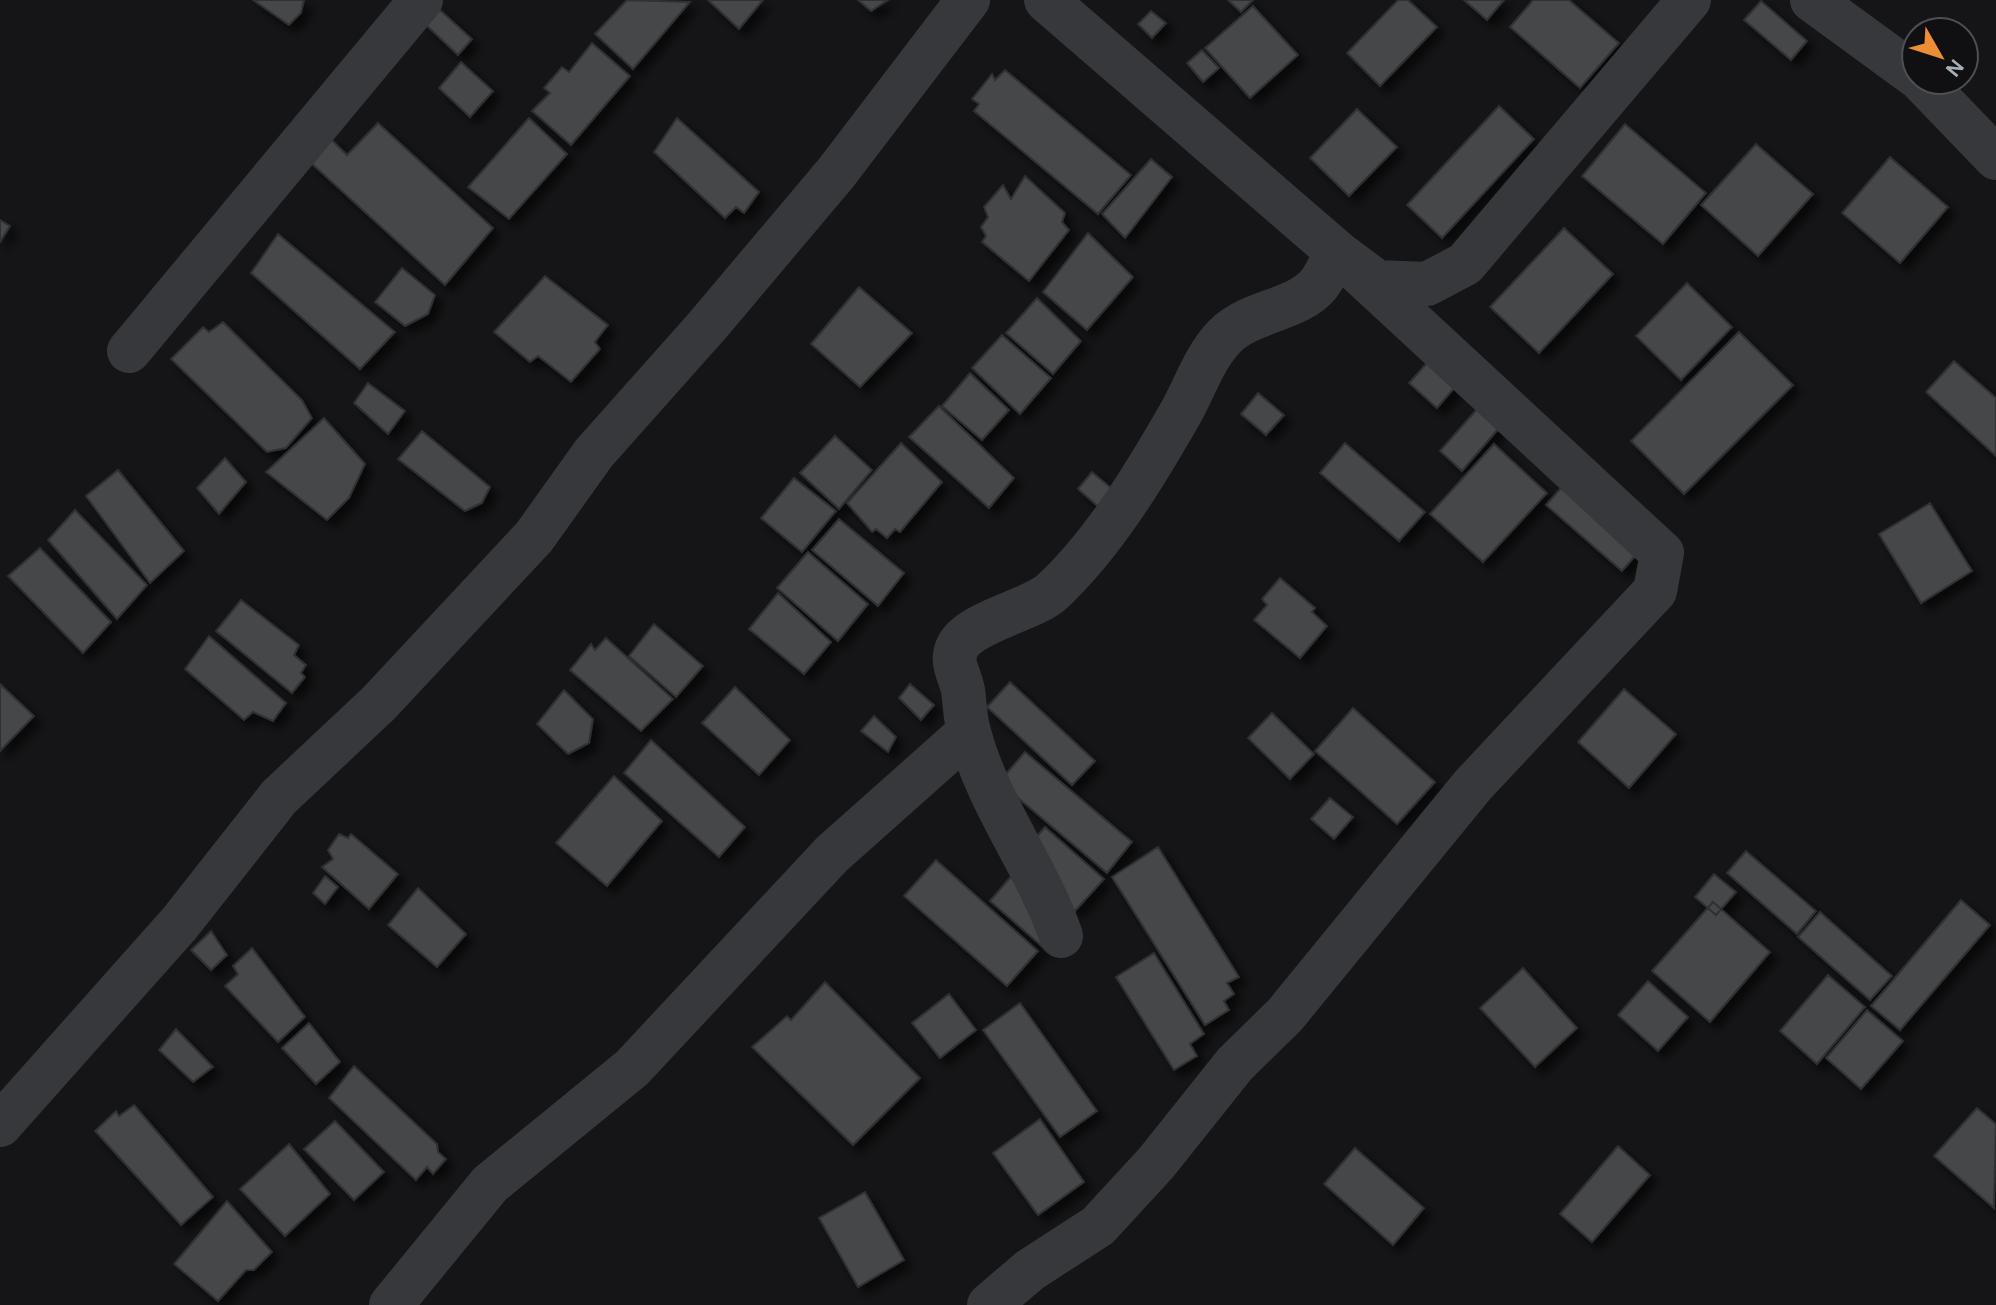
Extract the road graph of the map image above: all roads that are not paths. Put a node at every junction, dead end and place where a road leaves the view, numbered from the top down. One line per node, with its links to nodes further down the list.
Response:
1 (421, 0): 10 (street)
2 (968, 0): 13 (street)
3 (1046, 0): 9 (street)
4 (1689, 0): 9 (street)
5 (1812, 0): 6 (street)
6 (1900, 64)
7 (1936, 96): 8 (street)
8 (1996, 158)
9 (1337, 252): 11 (street); 15 (street)
10 (129, 351)
11 (969, 732): 12 (street); 14 (street)
12 (1061, 936)
13 (0, 1125)
14 (391, 1305)
15 (989, 1305)

